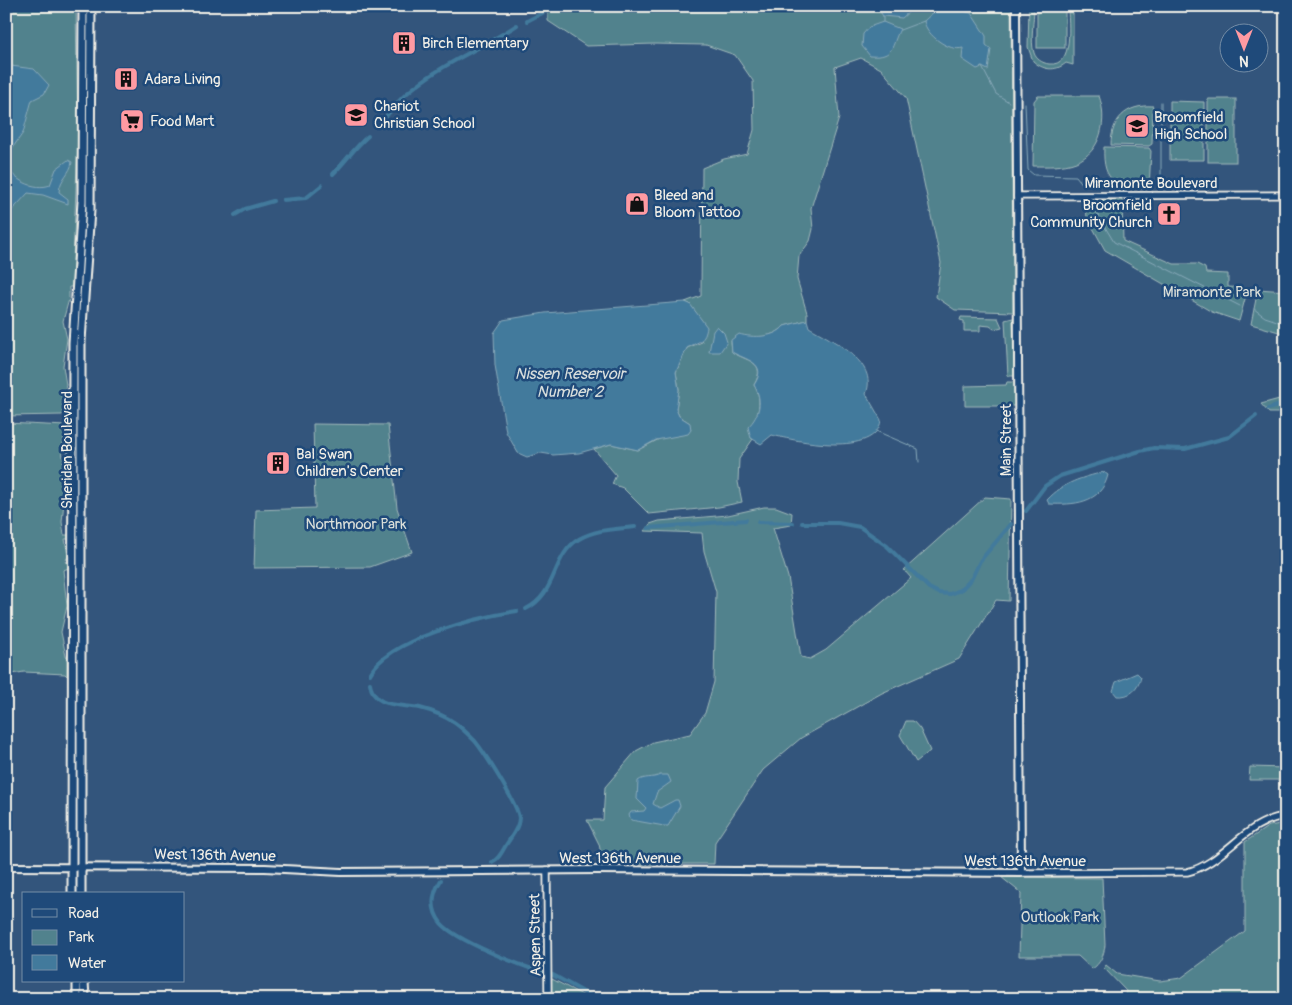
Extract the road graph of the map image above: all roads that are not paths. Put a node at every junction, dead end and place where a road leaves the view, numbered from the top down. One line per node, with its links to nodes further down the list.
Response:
1 (83, 6): 8 (main road, Sheridan Boulevard)
2 (91, 6): 9 (main road, Sheridan Boulevard)
3 (1016, 6): 5 (main road, Main Street)
4 (1286, 195): 5 (street, Miramonte Boulevard)
5 (1017, 196): 11 (main road, Main Street)
6 (1286, 816): 11 (street, West 136th Avenue)
7 (6, 866): 8 (main road, West 136th Avenue)
8 (72, 867): 9 (main road, West 136th Avenue); 12 (main road, Sheridan Boulevard)
9 (81, 867): 10 (main road, West 136th Avenue); 13 (main road, Sheridan Boulevard)
10 (547, 870): 11 (main road, West 136th Avenue); 18 (street, Aspen Street)
11 (1021, 873)
12 (72, 892)
13 (80, 892)
14 (77, 982): 16 (main road)
15 (84, 982): 17 (main road)
16 (77, 999)
17 (85, 999)
18 (548, 999)

